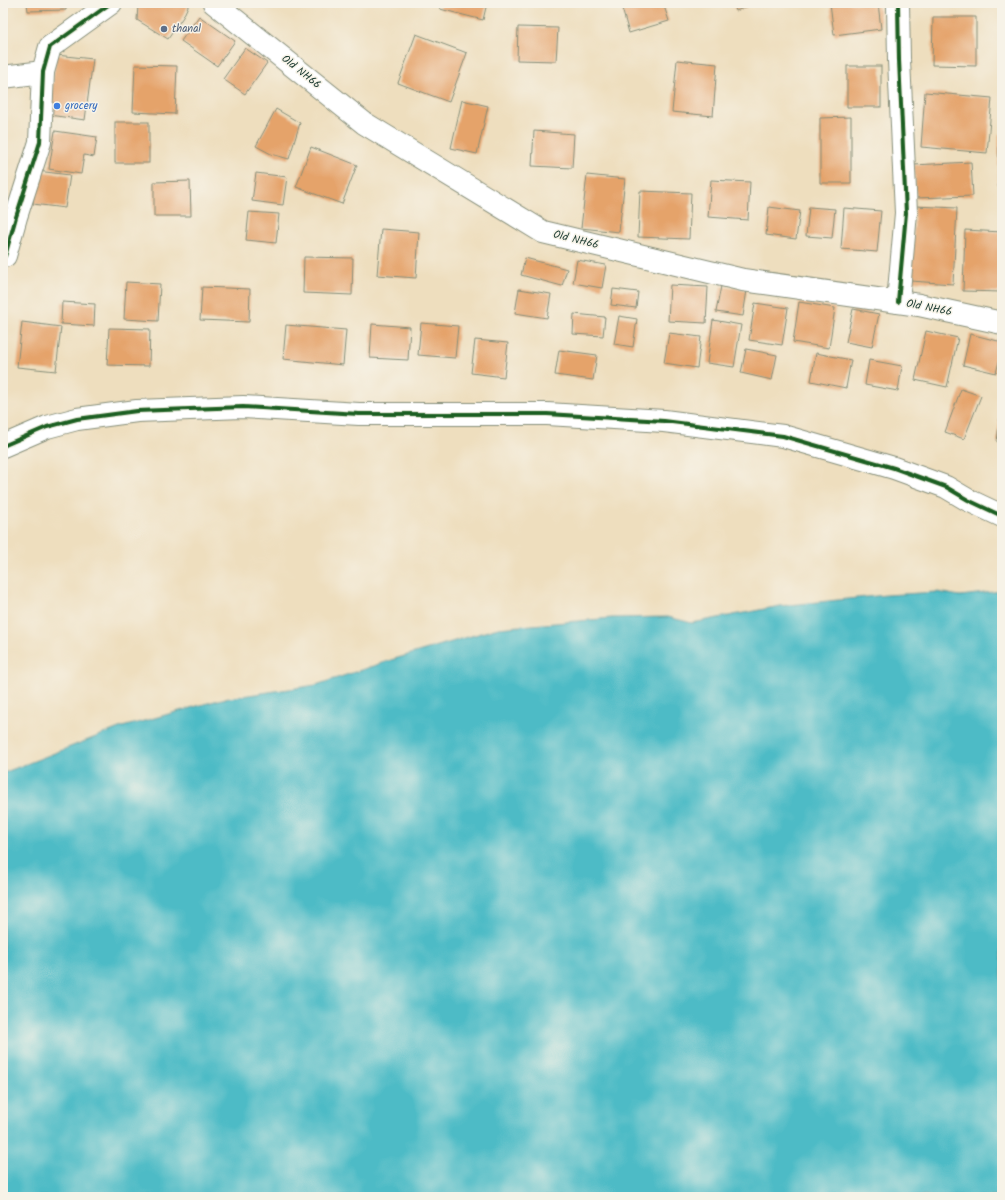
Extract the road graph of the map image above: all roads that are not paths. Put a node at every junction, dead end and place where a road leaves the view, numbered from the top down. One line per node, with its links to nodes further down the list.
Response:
1 (111, 3): 4 (street)
2 (214, 3): 7 (street, Old NH66)
3 (898, 3): 7 (street)
4 (42, 72): 5 (street); 6 (street)
5 (3, 77)
6 (3, 256)
7 (898, 302): 8 (street, Old NH66)
8 (1002, 323)
9 (3, 446): 10 (street)
10 (1002, 516)

